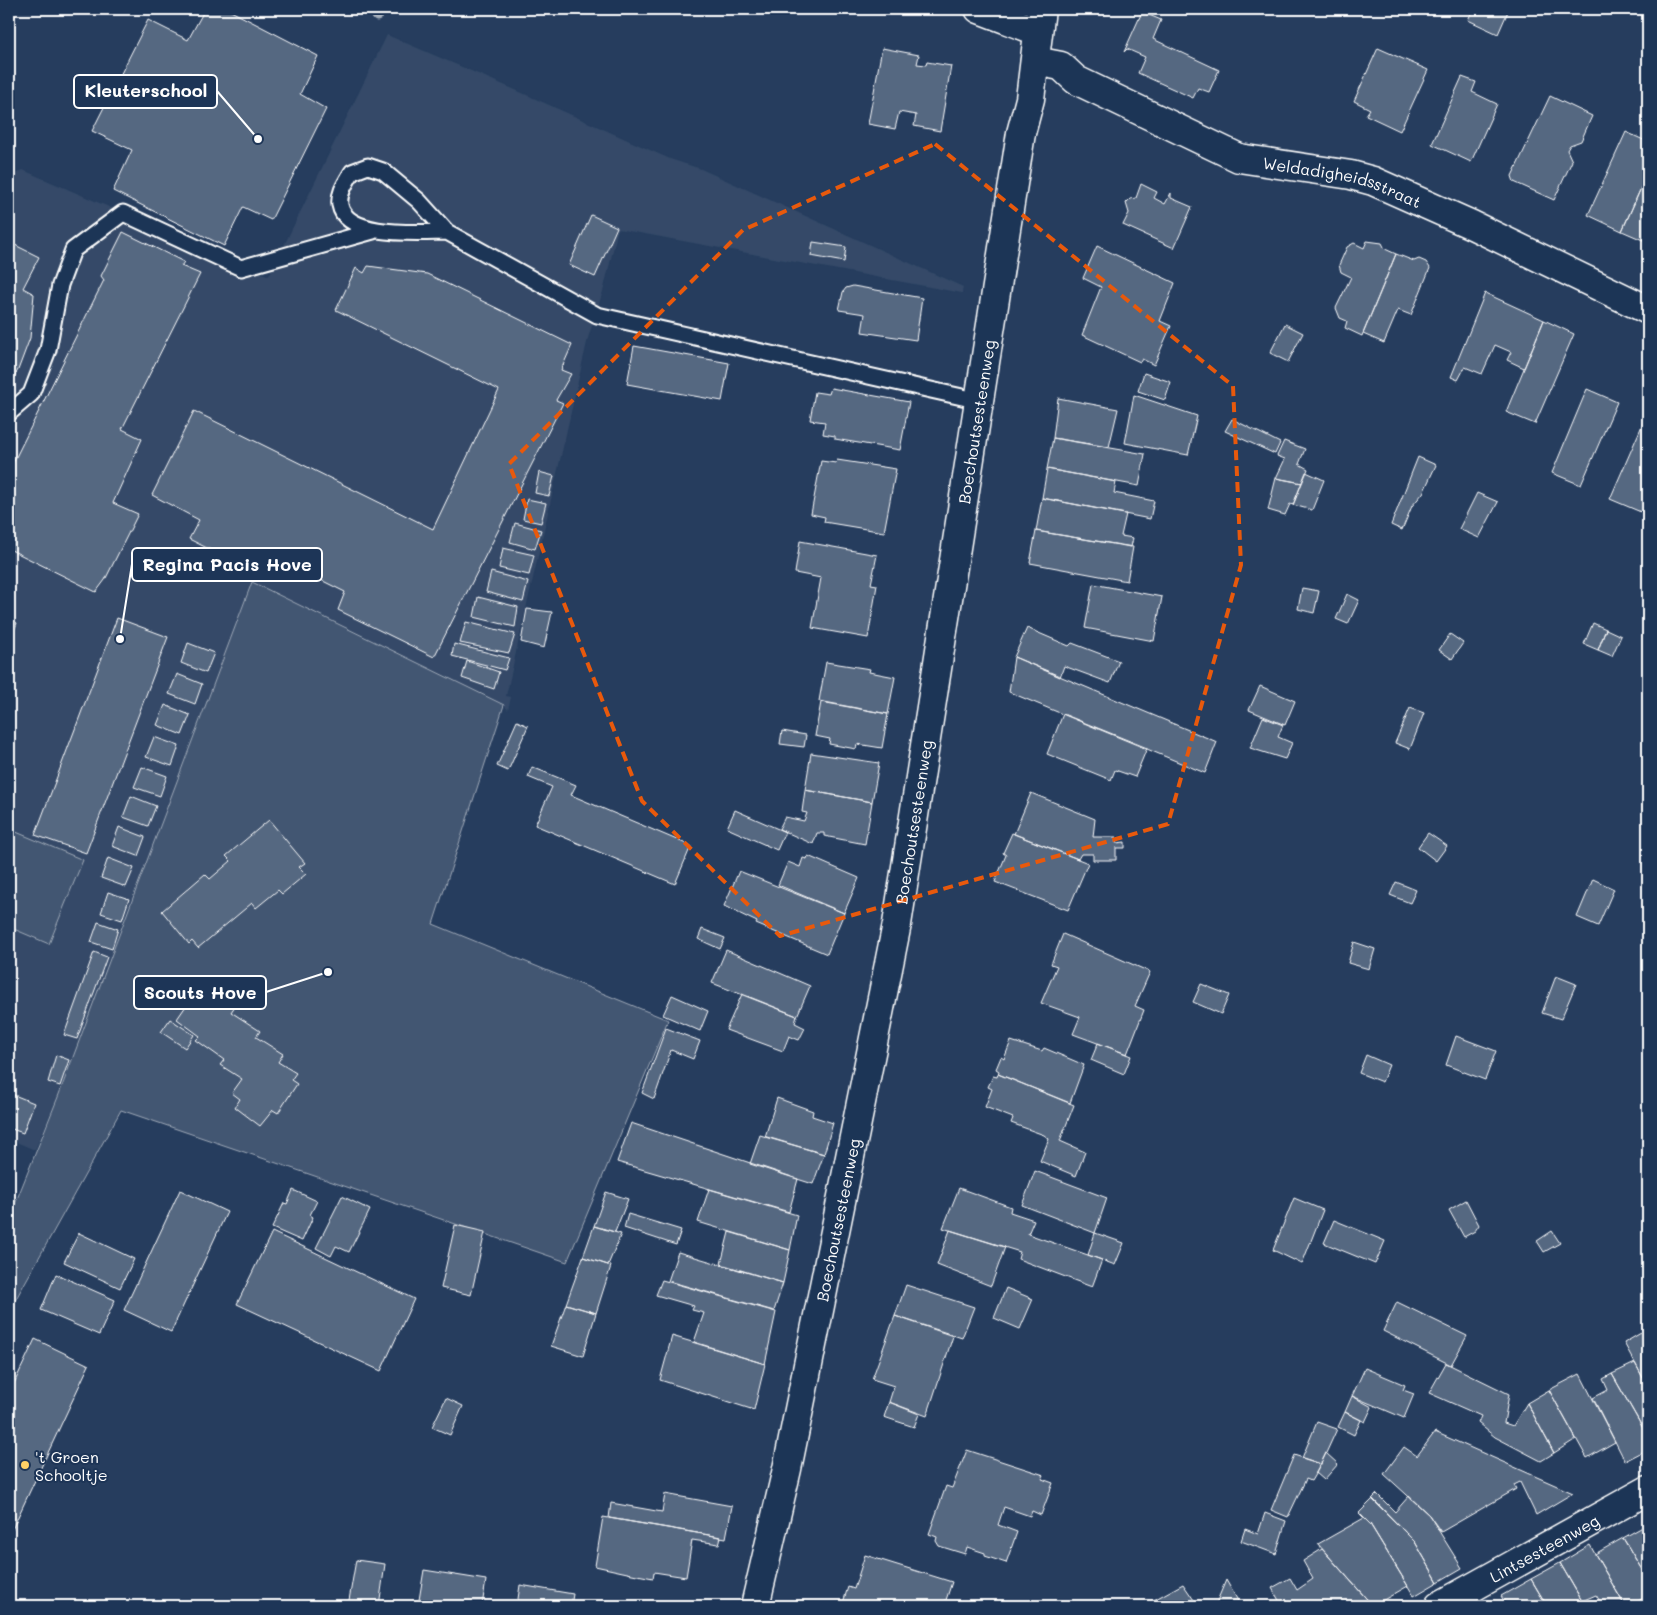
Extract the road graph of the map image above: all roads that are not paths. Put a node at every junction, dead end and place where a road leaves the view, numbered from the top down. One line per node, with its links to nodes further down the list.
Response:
1 (980, 9): 2 (street)
2 (1043, 16): 3 (street, Boechoutsesteenweg)
3 (1035, 61): 6 (street, Weldadigheidsstraat); 7 (street, Boechoutsesteenweg)
4 (375, 230): 5 (lane); 5 (lane); 8 (lane)
5 (447, 232): 7 (lane)
6 (1648, 310)
7 (980, 401): 10 (street, Boechoutsesteenweg)
8 (9, 413)
9 (1648, 1490): 11 (street, Lintsesteenweg)
10 (755, 1606)
11 (1439, 1606)

